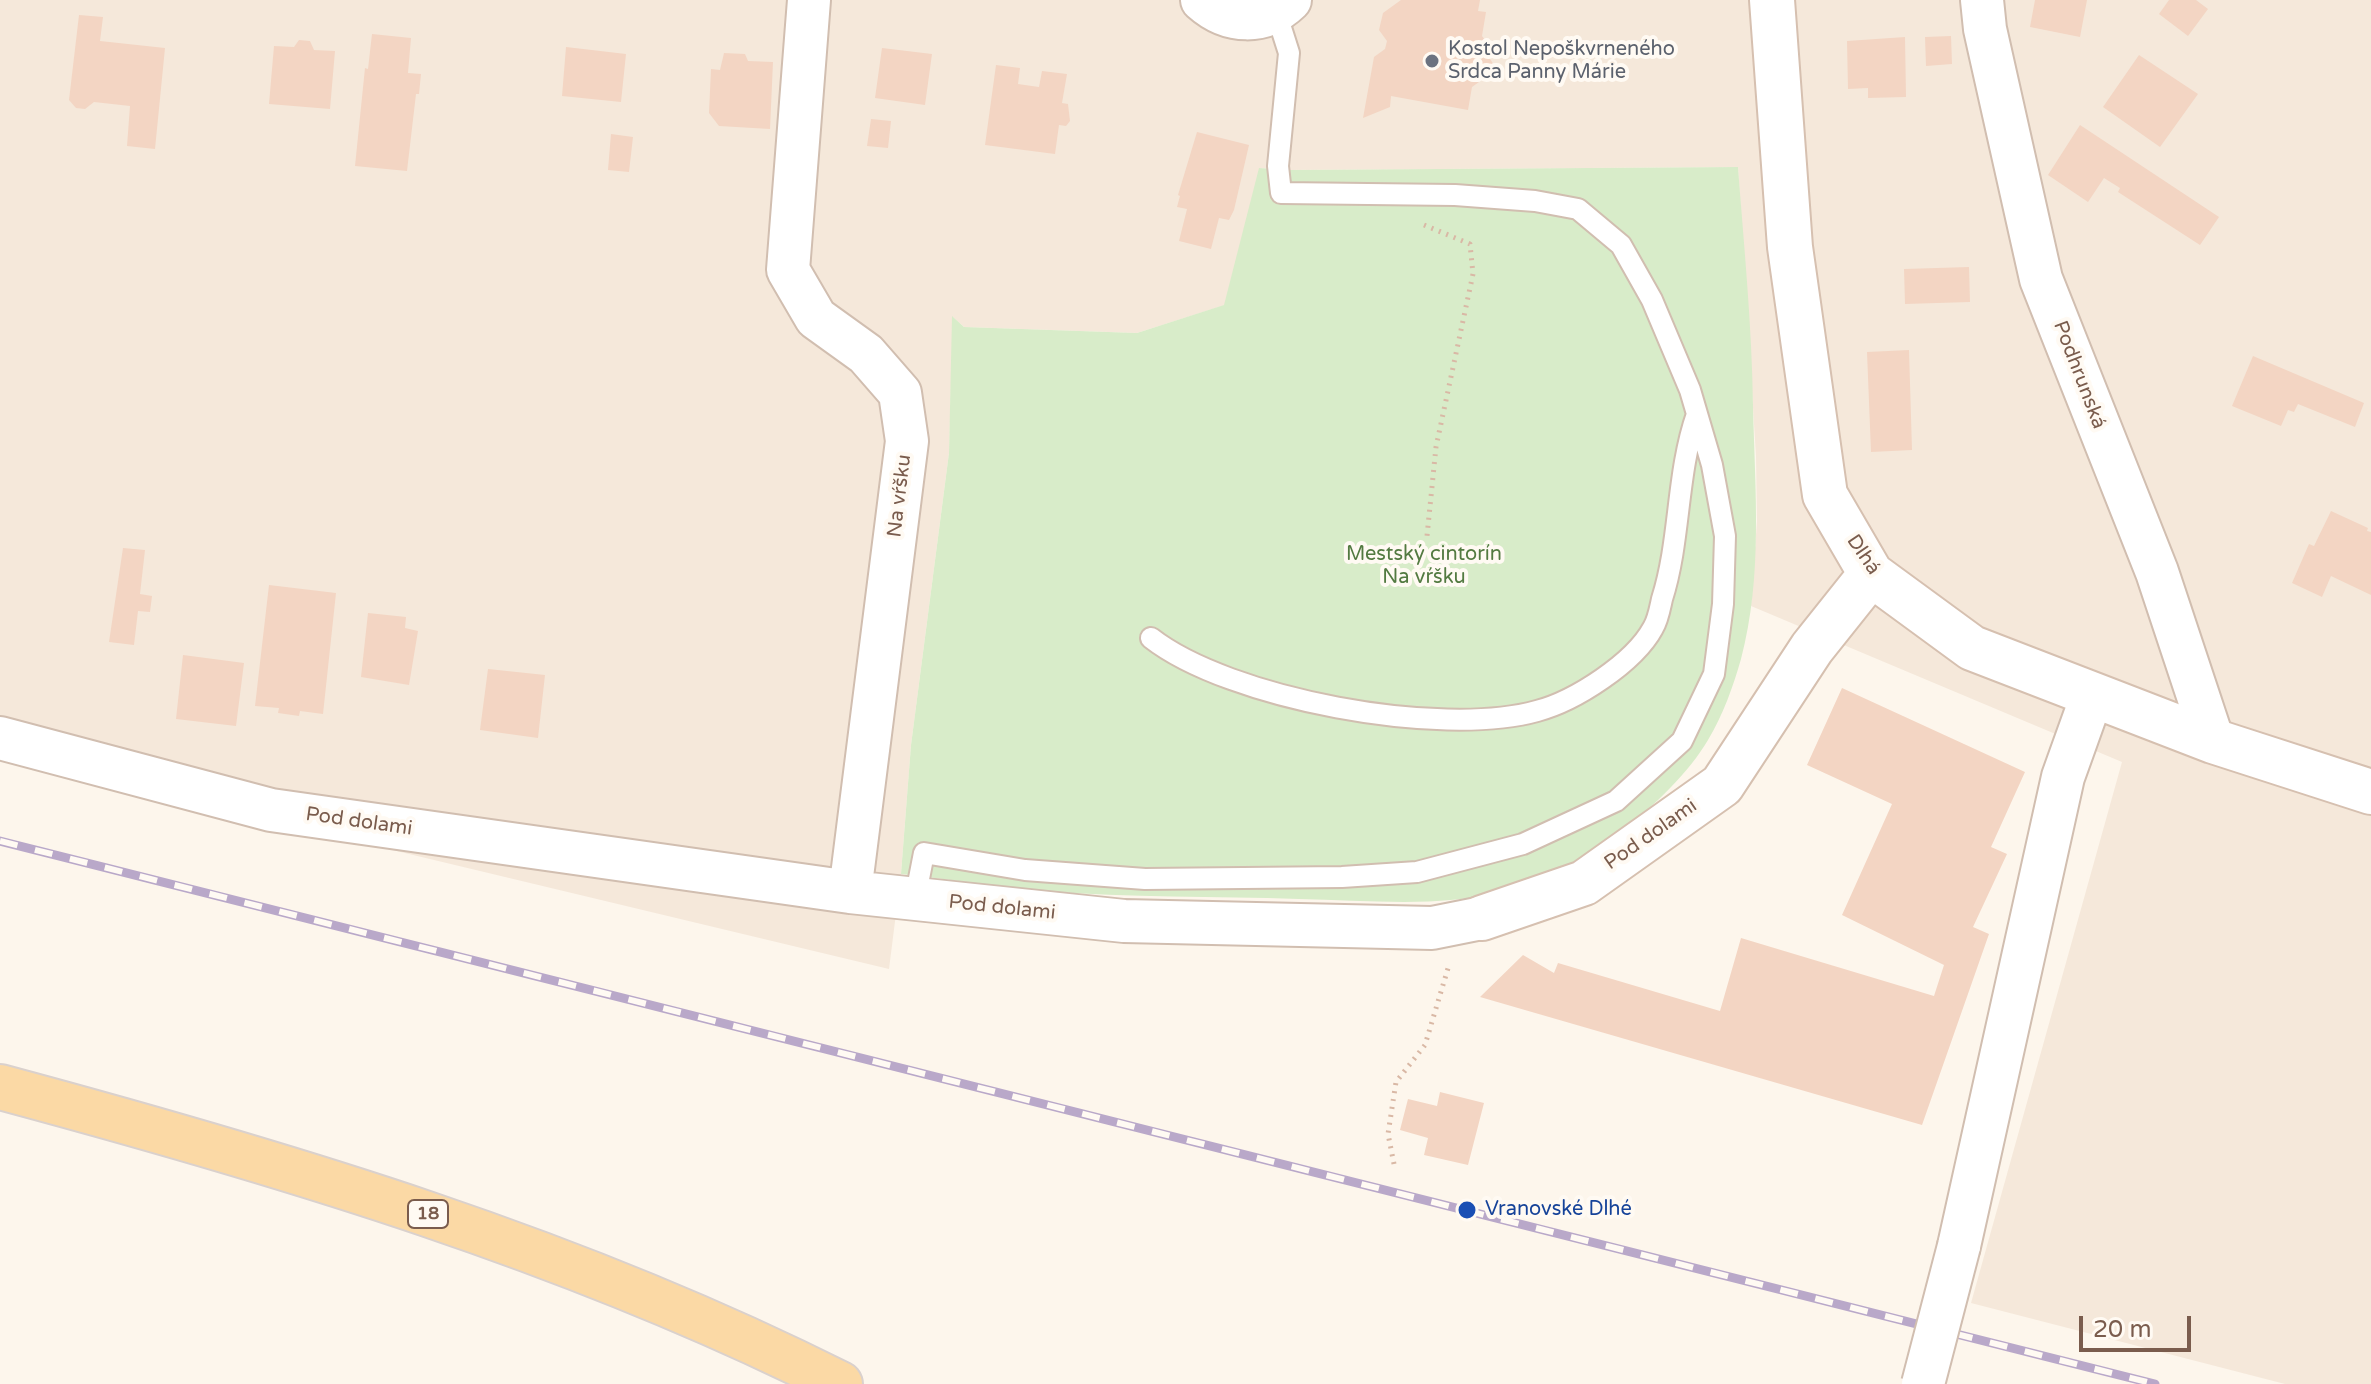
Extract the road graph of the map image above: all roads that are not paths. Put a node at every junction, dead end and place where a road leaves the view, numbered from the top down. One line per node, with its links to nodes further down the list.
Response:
1 (809, 0): 13 (street, Na vŕšku)
2 (1202, 0): 5 (street)
3 (1772, 0): 7 (street, Dlhá)
4 (1982, 0): 11 (street, Podhrunská)
5 (1283, 6): 6 (lane)
6 (1697, 414): 8 (lane); 14 (lane)
7 (1871, 574): 9 (street, Dlhá); 15 (street, Pod dolami)
8 (1151, 638)
9 (2092, 696): 11 (street, Dlhá); 18 (street, bridge)
10 (0, 738): 13 (street, Pod dolami)
11 (2213, 741): 12 (street, Dlhá)
12 (2371, 792)
13 (850, 892): 14 (street, Pod dolami)
14 (915, 899): 15 (street, Pod dolami)
15 (1482, 918)
16 (0, 1087): 17 (main road, 18)
17 (840, 1384)
18 (1923, 1384)

